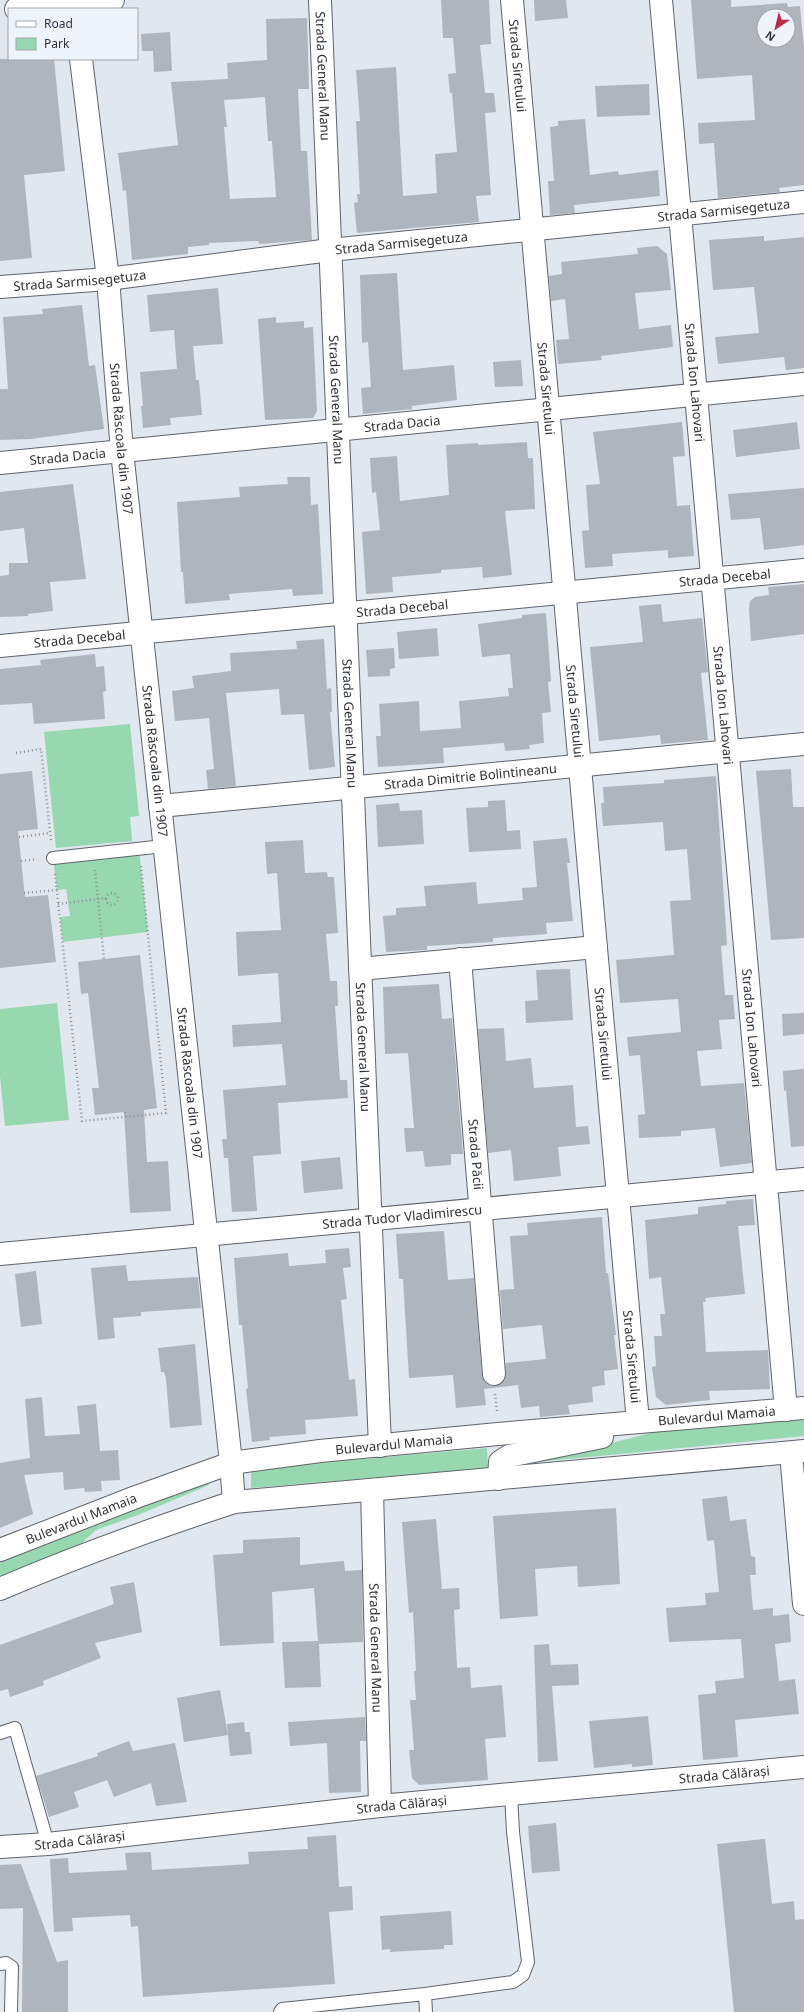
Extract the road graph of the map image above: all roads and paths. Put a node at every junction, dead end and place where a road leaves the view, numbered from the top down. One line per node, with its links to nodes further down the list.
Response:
1 (113, 0): 5 (street)
2 (320, 0): 11 (street, Strada General Manu)
3 (512, 0): 10 (street, Strada Siretului)
4 (661, 0): 9 (street, Strada Ion Lahovari)
5 (74, 4): 6 (street)
6 (28, 8)
7 (81, 60): 12 (street, Strada Răscoala din 1907)
8 (804, 202): 9 (street, Strada Sarmisegetuza)
9 (680, 214): 10 (street, Strada Sarmisegetuza); 15 (street, Strada Ion Lahovari)
10 (533, 229): 11 (street, Strada Sarmisegetuza); 16 (street, Strada Siretului)
11 (330, 250): 12 (street, Strada Sarmisegetuza); 17 (street, Strada General Manu)
12 (108, 279): 13 (street, Strada Sarmisegetuza); 18 (street, Strada Răscoala din 1907)
13 (0, 287)
14 (804, 384): 15 (street, Strada Dacia)
15 (696, 394): 16 (street, Strada Dacia); 21 (street, Strada Ion Lahovari)
16 (548, 409): 17 (street, Strada Dacia); 22 (street, Strada Siretului)
17 (338, 429): 18 (street, Strada Dacia); 23 (street, Strada General Manu)
18 (122, 451): 19 (street, Strada Dacia); 24 (street, Strada Răscoala din 1907)
19 (0, 462)
20 (804, 570): 21 (street, Strada Decebal)
21 (712, 578): 22 (street, Strada Decebal); 27 (street, Strada Ion Lahovari)
22 (564, 592): 23 (street, Strada Decebal); 29 (street, Strada Siretului)
23 (345, 613): 24 (street, Strada Decebal); 30 (street, Strada General Manu)
24 (141, 632): 25 (street, Strada Decebal); 31 (street, Strada Răscoala din 1907)
25 (0, 646)
26 (804, 744): 27 (street, Strada Dimitrie Bolintineanu)
27 (728, 752): 29 (street, Strada Dimitrie Bolintineanu); 50 (street, Strada Ion Lahovari)
28 (16, 753): 32 (path)
29 (580, 766): 30 (street, Strada Dimitrie Bolintineanu); 43 (street, Strada Siretului)
30 (353, 788): 31 (street, Strada Dimitrie Bolintineanu); 46 (street, Strada General Manu)
31 (160, 806): 34 (street, Strada Răscoala din 1907)
32 (50, 833): 33 (path); 37 (path)
33 (19, 837)
34 (164, 846): 35 (lane); 54 (street, Strada Răscoala din 1907)
35 (139, 850): 36 (lane); 48 (path)
36 (93, 854): 37 (lane); 41 (path)
37 (53, 858): 38 (path)
38 (57, 890): 39 (path); 42 (path)
39 (24, 893)
40 (106, 898): 40 (path); 41 (path)
41 (97, 899): 42 (path); 44 (path)
42 (58, 904): 48 (path)
43 (596, 947): 45 (street); 51 (street, Strada Siretului)
44 (104, 959)
45 (460, 959): 46 (street); 52 (street, Strada Păcii)
46 (360, 969): 53 (street, Strada General Manu)
47 (125, 1112): 48 (path)
48 (126, 1117)
49 (804, 1179): 50 (street, Strada Tudor Vladimirescu)
50 (766, 1183): 51 (street, Strada Tudor Vladimirescu); 57 (street, Strada Ion Lahovari)
51 (618, 1196): 52 (street, Strada Tudor Vladimirescu); 59 (street, Strada Siretului)
52 (480, 1209): 53 (street, Strada Tudor Vladimirescu); 56 (street, Strada Păcii)
53 (371, 1219): 54 (street, Strada Tudor Vladimirescu); 60 (street, Strada General Manu)
54 (206, 1234): 55 (street, Strada Tudor Vladimirescu); 62 (street, Strada Răscoala din 1907)
55 (0, 1254)
56 (494, 1374): 58 (path)
57 (795, 1409): 59 (street, Bulevardul Mamaia)
58 (497, 1416)
59 (646, 1421): 60 (street, Bulevardul Mamaia); 63 (street)
60 (380, 1446): 62 (street, Bulevardul Mamaia)
61 (797, 1452): 63 (street); 68 (street)
62 (231, 1463): 65 (street, Strada Răscoala din 1907); 66 (street, Bulevardul Mamaia)
63 (499, 1479): 64 (street)
64 (372, 1490): 65 (street); 72 (street, Strada General Manu)
65 (234, 1502): 67 (street)
66 (0, 1550)
67 (0, 1589)
68 (804, 1604)
69 (0, 1733): 73 (lane)
70 (804, 1767): 71 (street, Strada Călărași)
71 (511, 1794): 72 (street, Strada Călărași); 76 (lane)
72 (380, 1806): 73 (street, Strada Călărași)
73 (48, 1844): 74 (street, Strada Călărași)
74 (0, 1847)
75 (0, 1964): 77 (lane)
76 (425, 1994): 78 (lane); 79 (lane)
77 (11, 2012)
78 (280, 2012)
79 (426, 2012)

